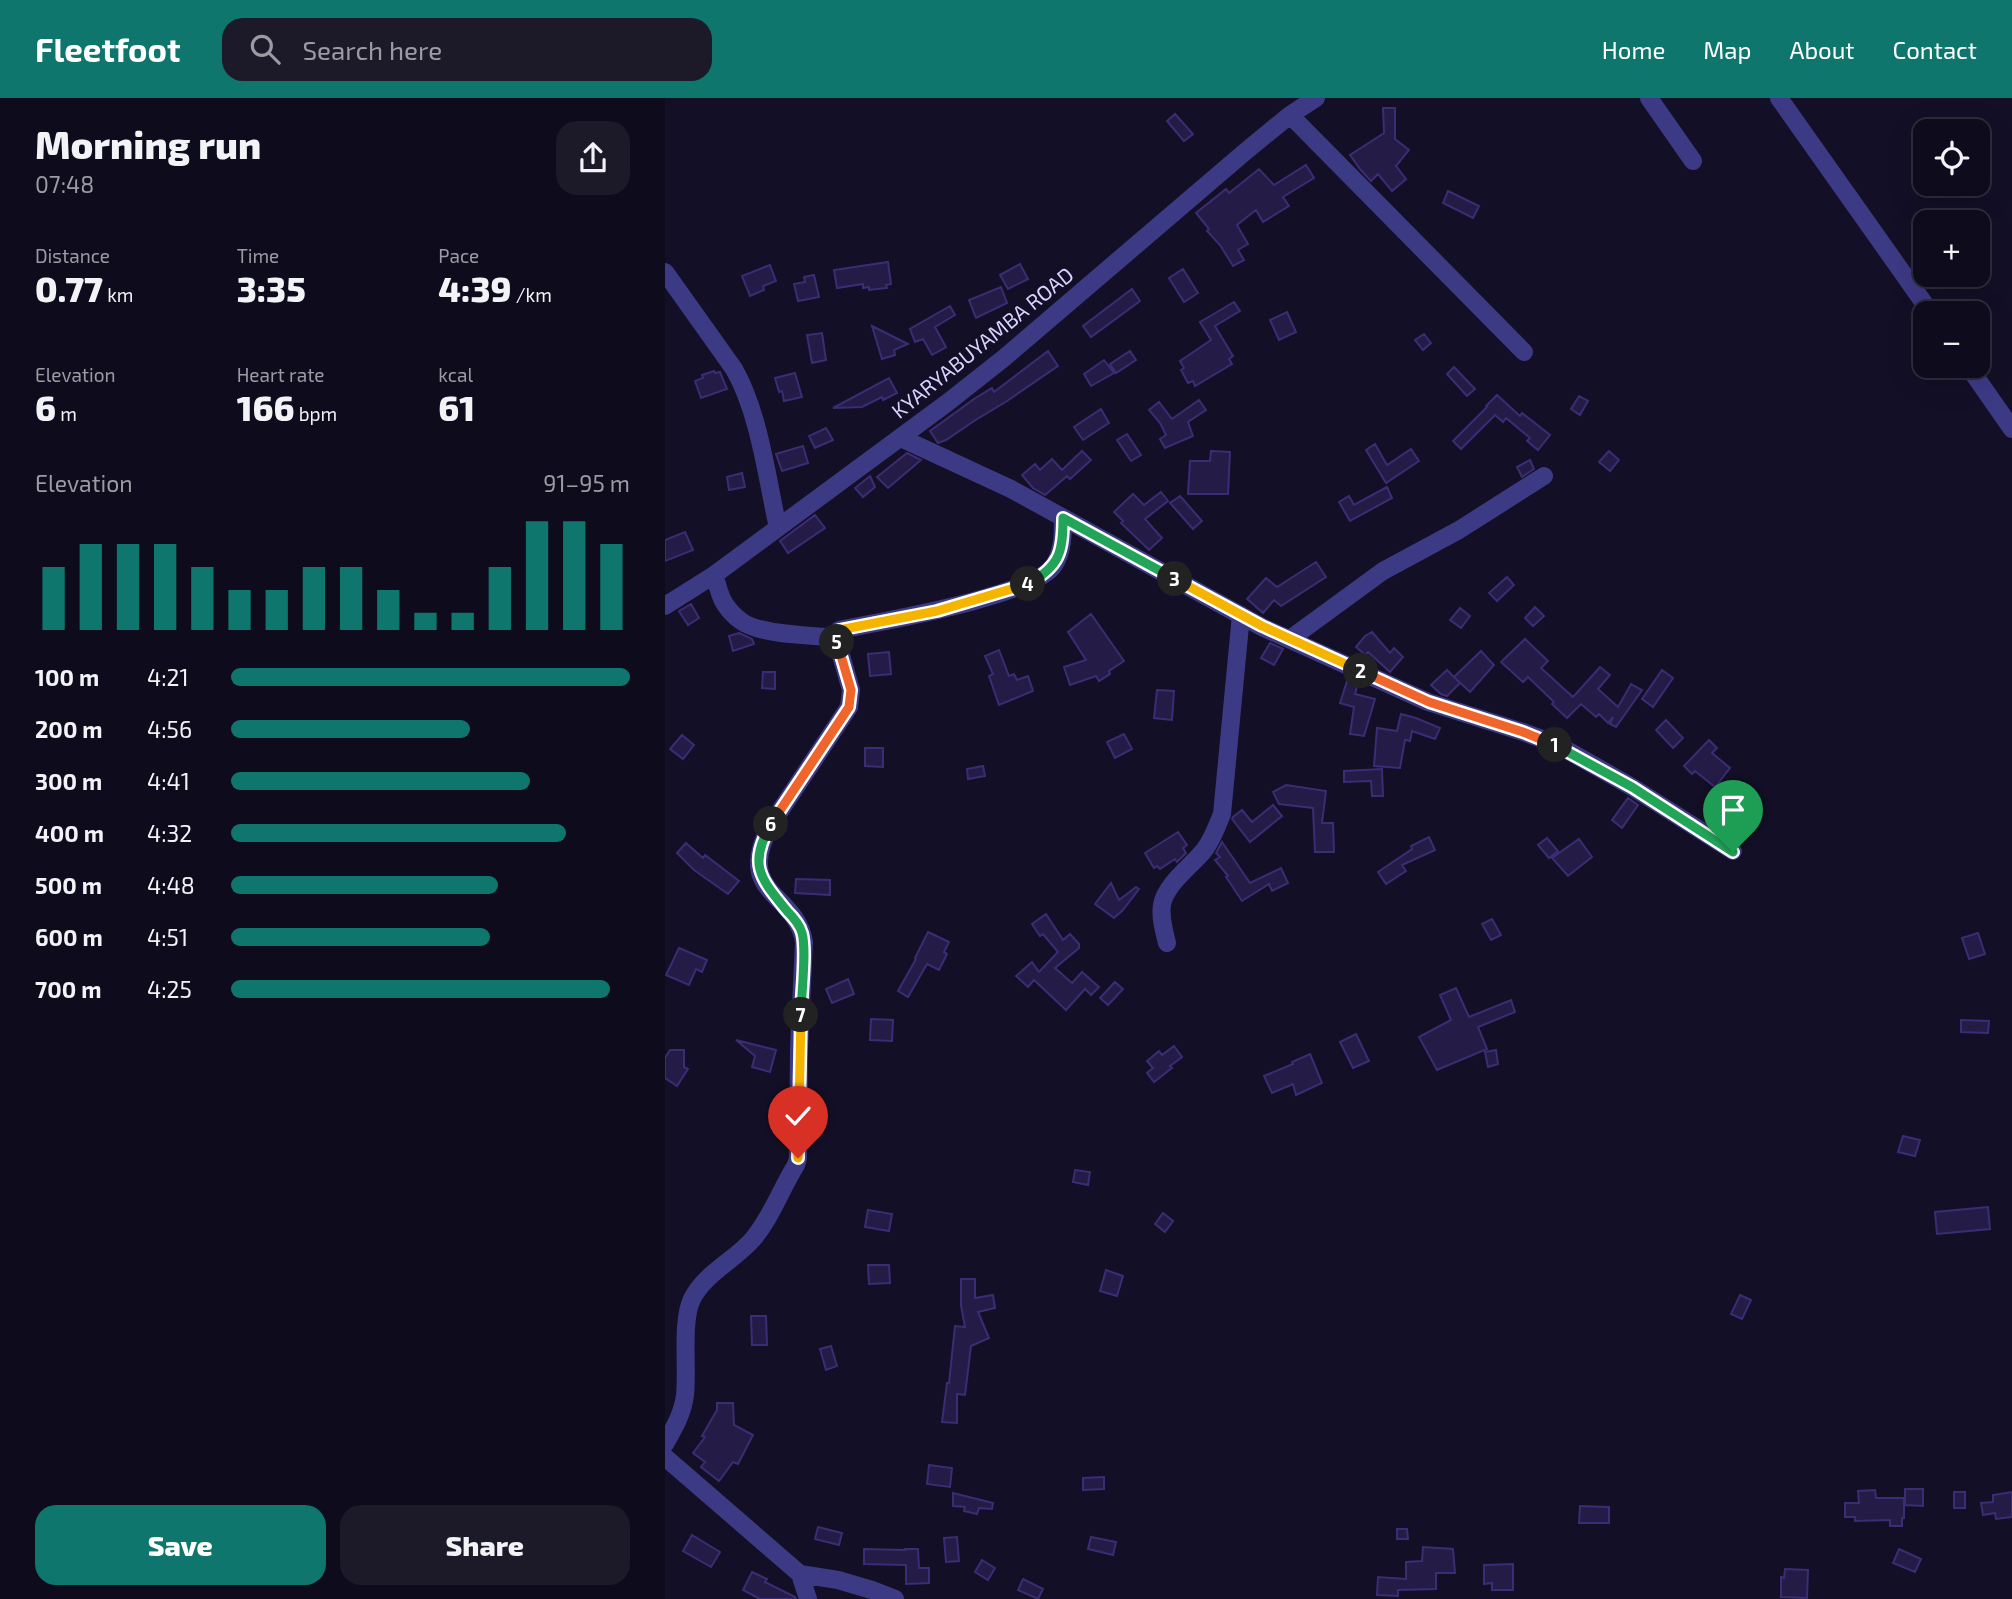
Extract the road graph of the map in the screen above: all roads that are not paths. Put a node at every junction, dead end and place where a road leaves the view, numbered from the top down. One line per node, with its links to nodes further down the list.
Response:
1 (1316, 98): 4 (street, KYARYABUYAMBA ROAD)
2 (1649, 98): 5 (street)
3 (1779, 98): 7 (street)
4 (1290, 115): 8 (street); 11 (street, KYARYABUYAMBA ROAD)
5 (1693, 161)
6 (665, 271): 14 (street)
7 (1923, 301)
8 (1524, 352)
9 (1976, 378): 10 (street)
10 (2012, 429)
11 (901, 438): 13 (street); 14 (street, KYARYABUYAMBA ROAD)
12 (1544, 476): 19 (street)
13 (1063, 518): 17 (street); 18 (street)
14 (778, 528): 15 (street, KYARYABUYAMBA ROAD)
15 (715, 575): 16 (street, KYARYABUYAMBA ROAD); 18 (street)
16 (665, 606)
17 (1241, 615): 19 (street); 21 (street)
18 (836, 638): 22 (street)
19 (1290, 639): 20 (street)
20 (1733, 852)
21 (1167, 943)
22 (665, 1444)
23 (665, 1457): 24 (street)
24 (800, 1574): 25 (street); 26 (street)
25 (808, 1599)
26 (895, 1599)

